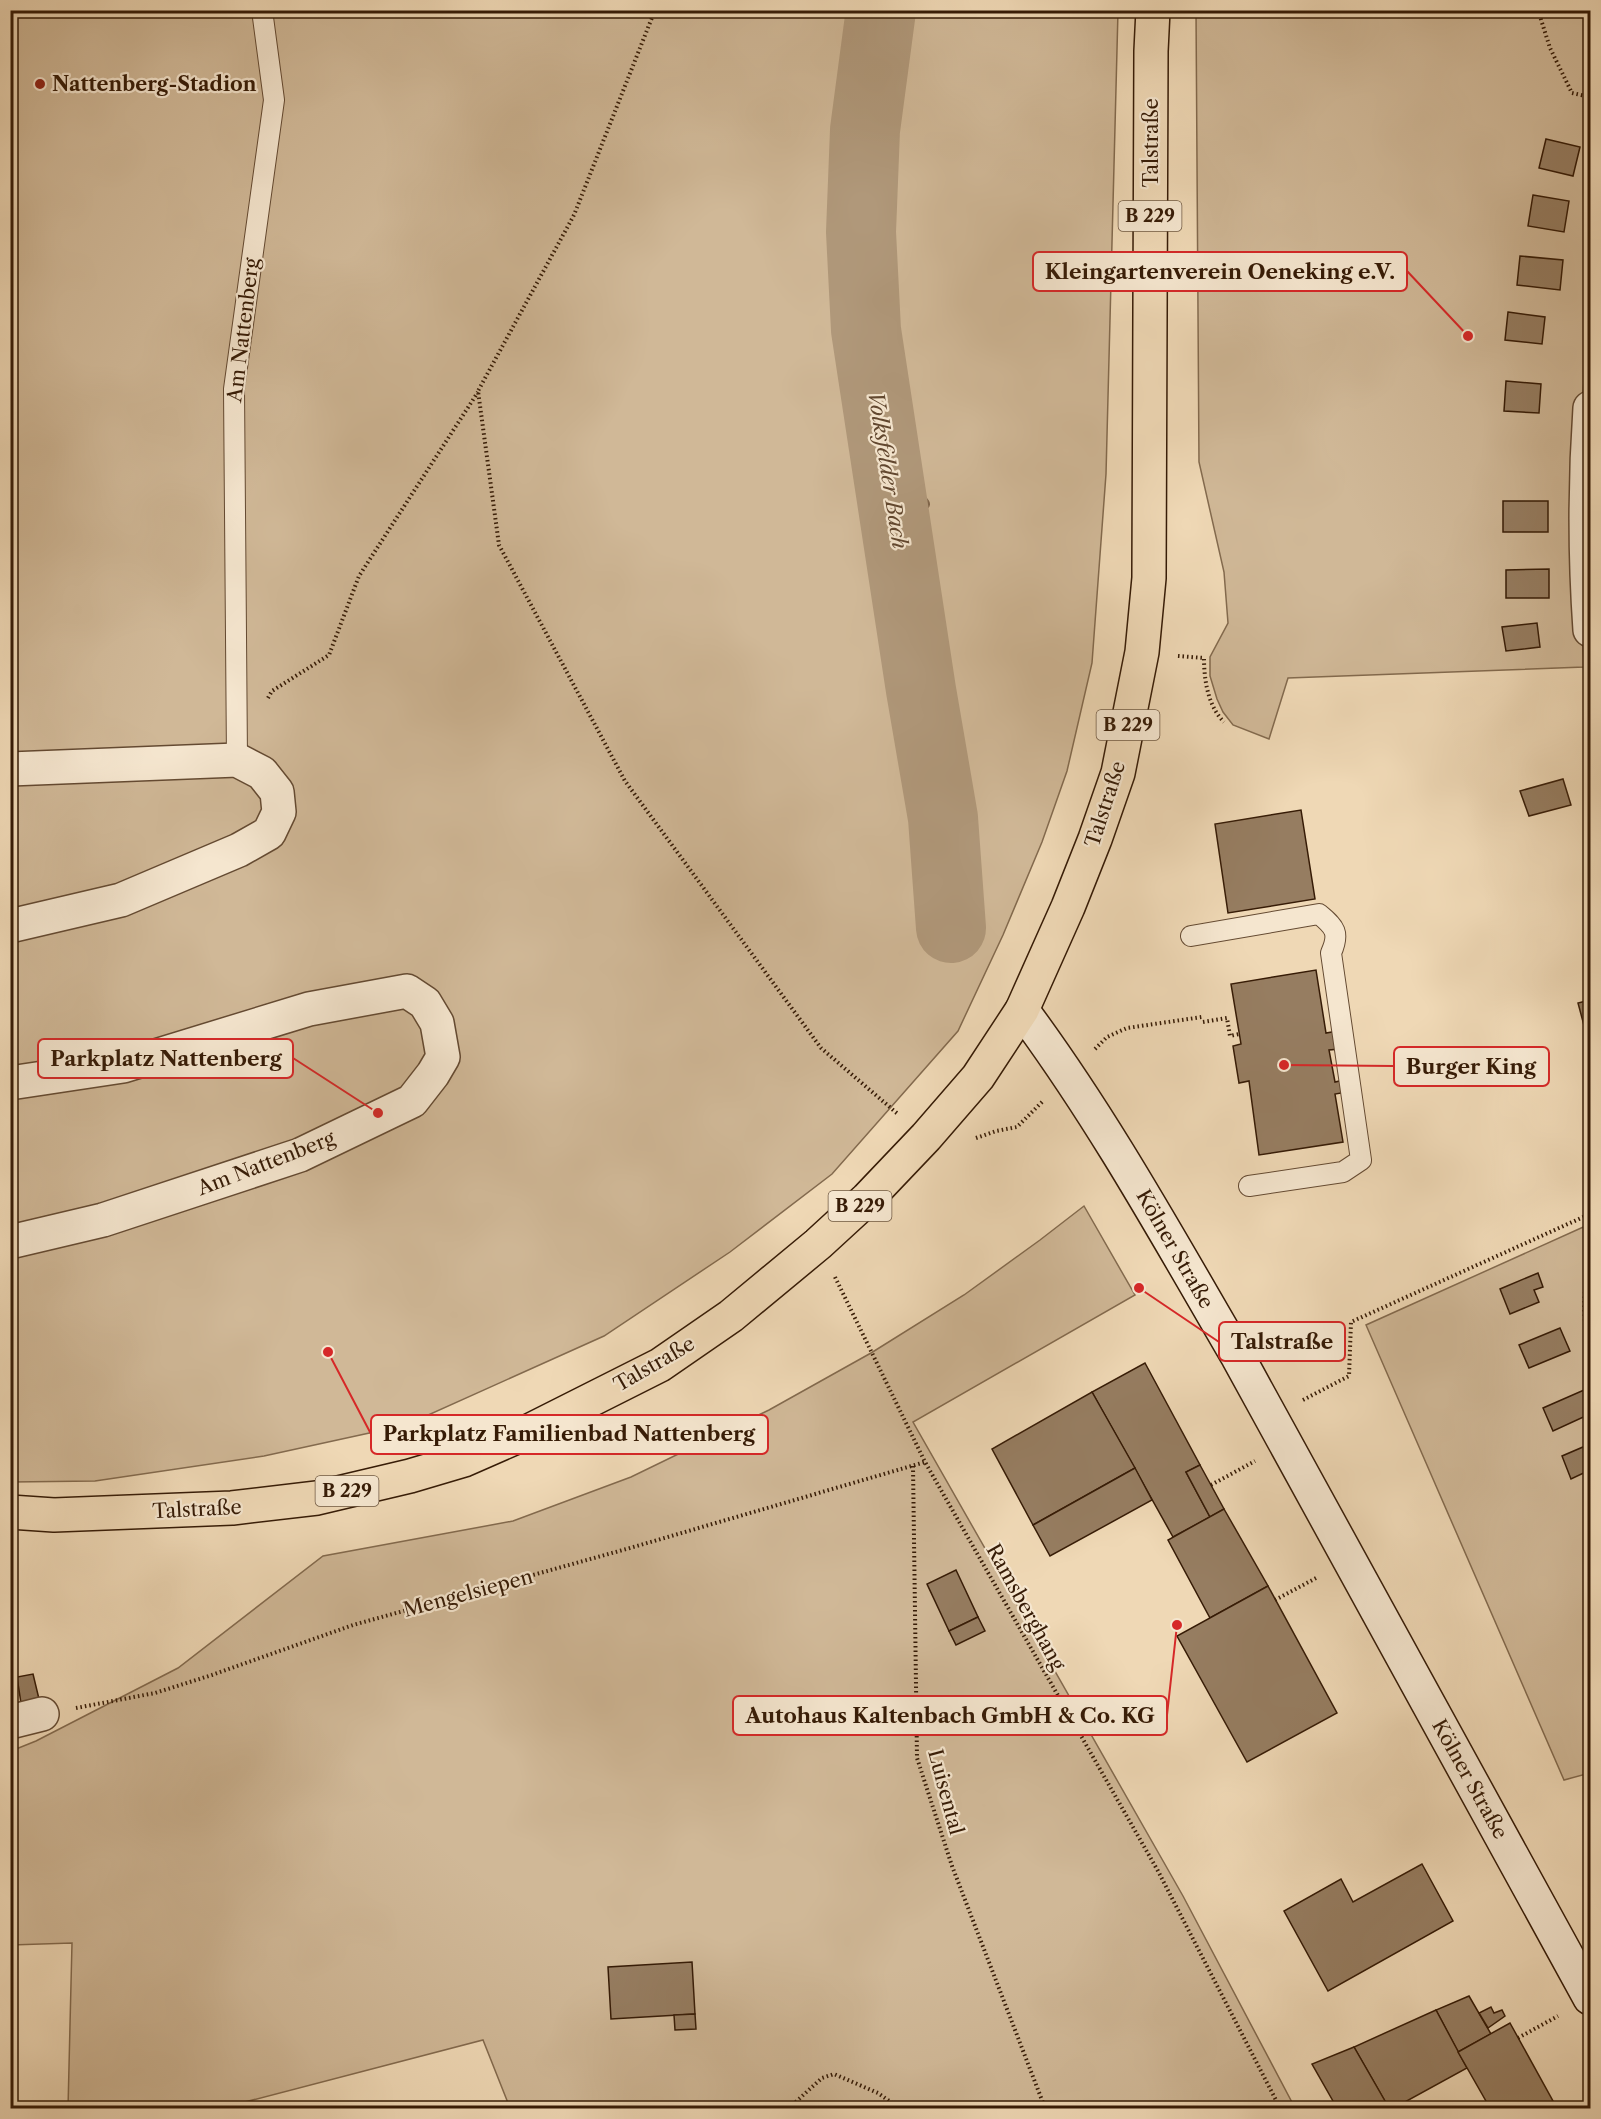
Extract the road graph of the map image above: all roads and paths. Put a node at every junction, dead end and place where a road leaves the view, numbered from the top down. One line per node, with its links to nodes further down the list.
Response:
1 (262, 10): 12 (lane, Am Nattenberg)
2 (655, 10): 6 (path)
3 (1153, 10): 9 (main road, Talstraße / B 229)
4 (1538, 10): 5 (path)
5 (1590, 97)
6 (478, 392): 10 (path); 20 (path)
7 (1590, 408): 8 (street)
8 (1590, 630)
9 (1142, 652): 11 (path); 16 (main road, Talstraße / B 229)
10 (267, 701)
11 (1224, 722)
12 (237, 760): 13 (street); 14 (street)
13 (10, 769)
14 (10, 926)
15 (1191, 936): 22 (lane)
16 (1022, 1010): 18 (street, Kölner Straße); 20 (main road, Talstraße / B 229)
17 (1239, 1034): 18 (path)
18 (1068, 1075): 21 (path); 30 (street, Kölner Straße)
19 (10, 1083): 24 (street, Am Nattenberg)
20 (926, 1137): 25 (main road, Talstraße / B 229)
21 (968, 1143)
22 (1249, 1186)
23 (1590, 1214): 30 (path)
24 (10, 1242)
25 (818, 1245): 28 (path, Ramsberghang); 35 (main road, Talstraße / B 229)
26 (1590, 1261): 29 (path)
27 (843, 1272): 28 (path)
28 (836, 1278): 31 (path, Ramsberghang)
29 (1590, 1354)
30 (1271, 1418): 36 (street, Kölner Straße)
31 (925, 1462): 32 (path, Mengelsiepen); 46 (path, Ramsberghang)
32 (913, 1466): 38 (path, Mengelsiepen); 45 (path, Luisental)
33 (1234, 1472): 34 (path)
34 (1211, 1485)
35 (10, 1512)
36 (1350, 1560): 37 (path); 40 (street, Kölner Straße)
37 (1275, 1600)
38 (42, 1714): 39 (street)
39 (10, 1722)
40 (1590, 1998)
41 (1559, 2016): 42 (path)
42 (1518, 2038)
43 (789, 2109): 44 (path)
44 (899, 2109)
45 (1045, 2109)
46 (1280, 2109)

